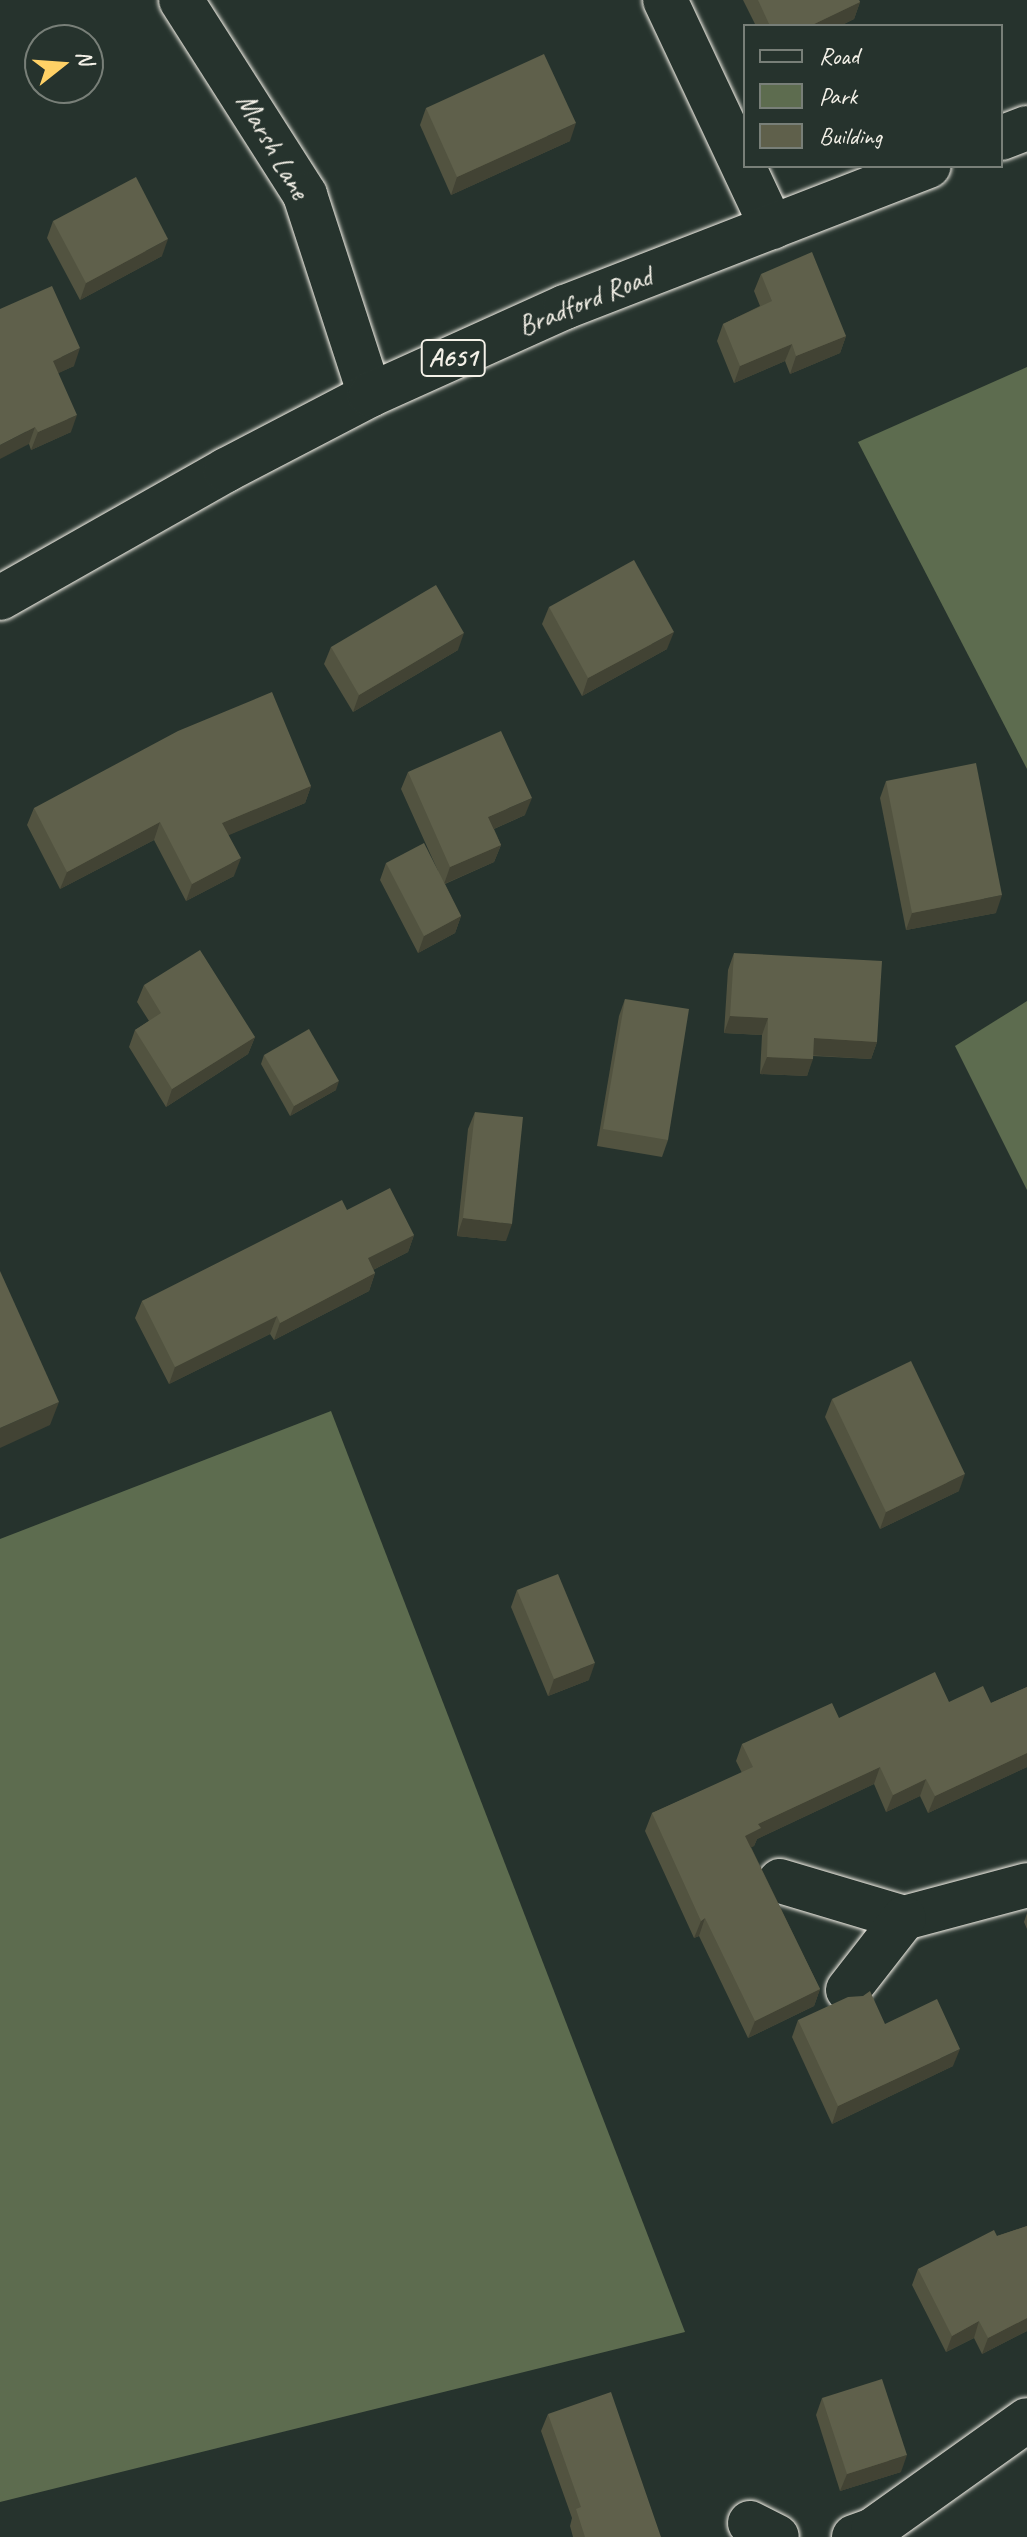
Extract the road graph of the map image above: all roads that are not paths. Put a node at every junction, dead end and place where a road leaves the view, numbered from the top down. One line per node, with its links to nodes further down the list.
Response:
1 (181, 0): 9 (street, Marsh Lane)
2 (665, 0): 5 (street)
3 (1027, 128): 4 (street)
4 (1003, 137)
5 (743, 165)
6 (744, 168): 8 (street)
7 (924, 168): 8 (street, Bradford Road / A651)
8 (772, 227): 9 (street, Bradford Road / A651)
9 (370, 395): 10 (street, Bradford Road / A651)
10 (0, 598)
11 (780, 1881): 13 (street)
12 (1027, 1885): 13 (street)
13 (904, 1918): 14 (street)
14 (848, 1990)
15 (1027, 2420): 16 (street)
16 (854, 2537)

